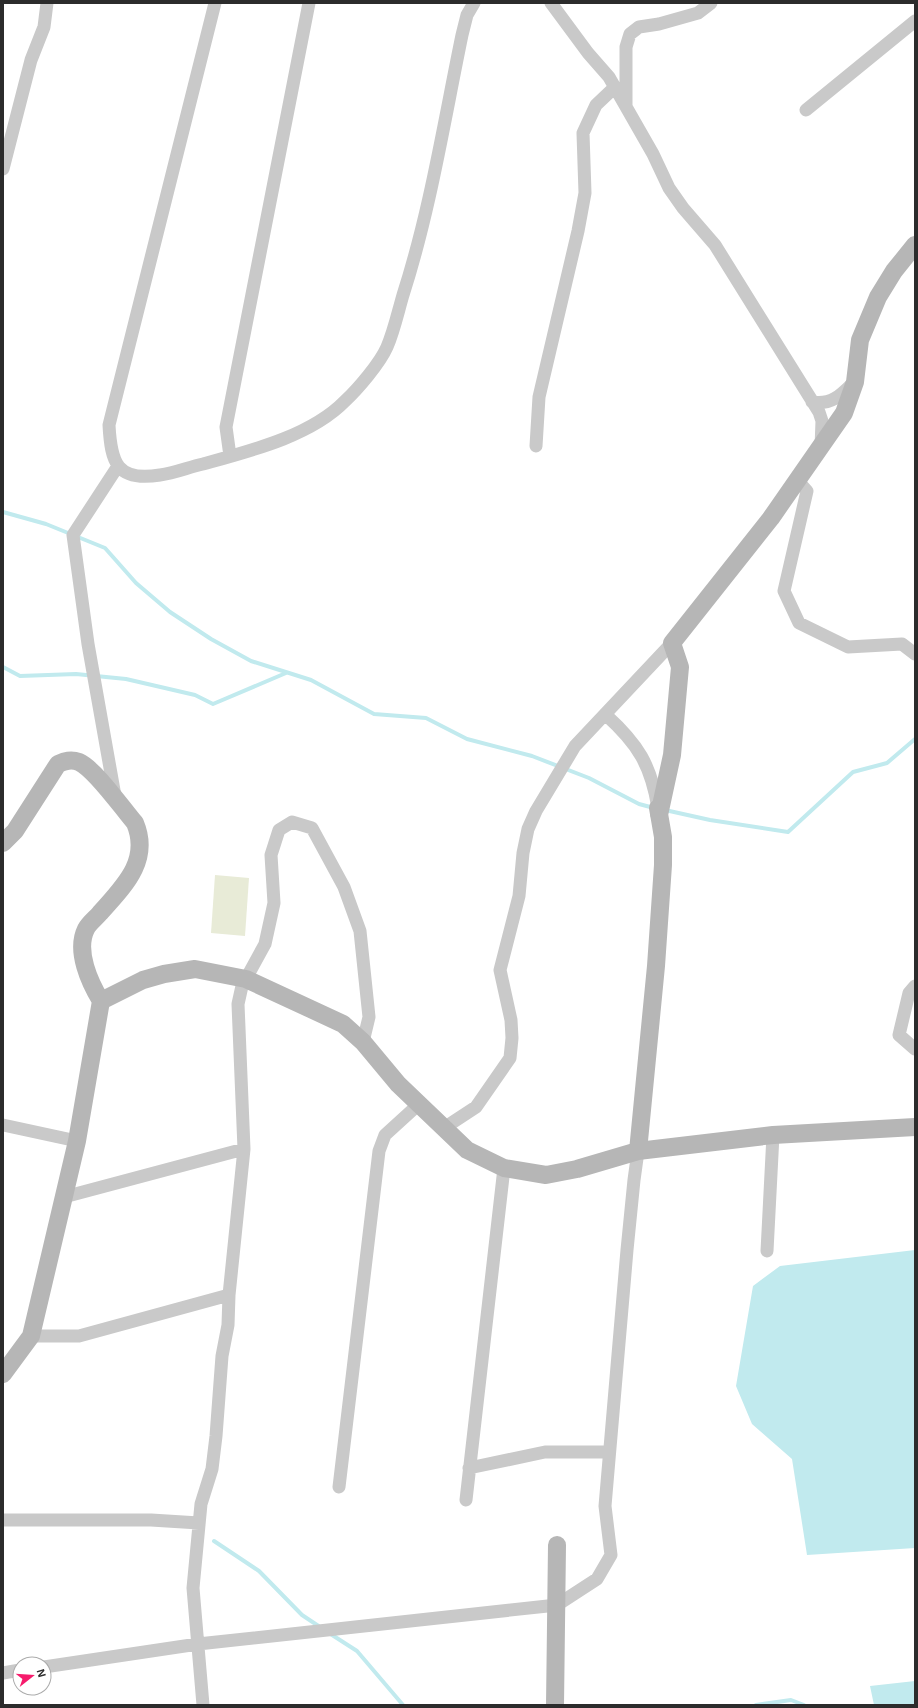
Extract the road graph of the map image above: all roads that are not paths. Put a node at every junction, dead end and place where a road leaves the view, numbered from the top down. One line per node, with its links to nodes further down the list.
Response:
1 (47, 3): 11 (street)
2 (216, 3): 18 (street)
3 (309, 3): 17 (street)
4 (474, 3): 17 (street)
5 (550, 3): 8 (street)
6 (711, 3): 9 (street)
7 (915, 21): 10 (street)
8 (615, 87): 9 (street); 15 (street)
9 (626, 106): 14 (street)
10 (806, 110)
11 (3, 170)
12 (915, 246): 13 (street)
13 (855, 382): 14 (street); 16 (street)
14 (812, 402): 16 (street)
15 (536, 446)
16 (820, 450): 19 (street)
17 (230, 456): 18 (street)
18 (118, 466): 23 (street)
19 (798, 481): 20 (street); 21 (street)
20 (672, 643): 22 (street); 24 (street)
21 (915, 654)
22 (606, 715): 24 (street); 33 (street)
23 (116, 800): 25 (street); 28 (street)
24 (658, 811): 38 (street)
25 (3, 843)
26 (246, 979): 28 (street); 29 (street); 29 (street); 37 (street)
27 (915, 986): 30 (street)
28 (101, 1001): 36 (street)
29 (363, 1042): 31 (street)
30 (915, 1049)
31 (419, 1104): 33 (street); 47 (street)
32 (3, 1125): 36 (street)
33 (444, 1128): 39 (street)
34 (915, 1128): 35 (street)
35 (773, 1135): 38 (street); 41 (street)
36 (77, 1141): 40 (street)
37 (244, 1149): 40 (street); 42 (street)
38 (638, 1151): 39 (street); 45 (street)
39 (504, 1168): 46 (street)
40 (64, 1197): 43 (street)
41 (767, 1251)
42 (229, 1295): 43 (street); 50 (street)
43 (31, 1336): 44 (street)
44 (3, 1374)
45 (609, 1452): 46 (street); 52 (street)
46 (470, 1468): 48 (street)
47 (340, 1487)
48 (466, 1500)
49 (3, 1520): 50 (street)
50 (199, 1523): 53 (street)
51 (557, 1545): 52 (street)
52 (557, 1605): 53 (street); 56 (street)
53 (198, 1644): 54 (street); 55 (street)
54 (52, 1666)
55 (204, 1705)
56 (555, 1705)

